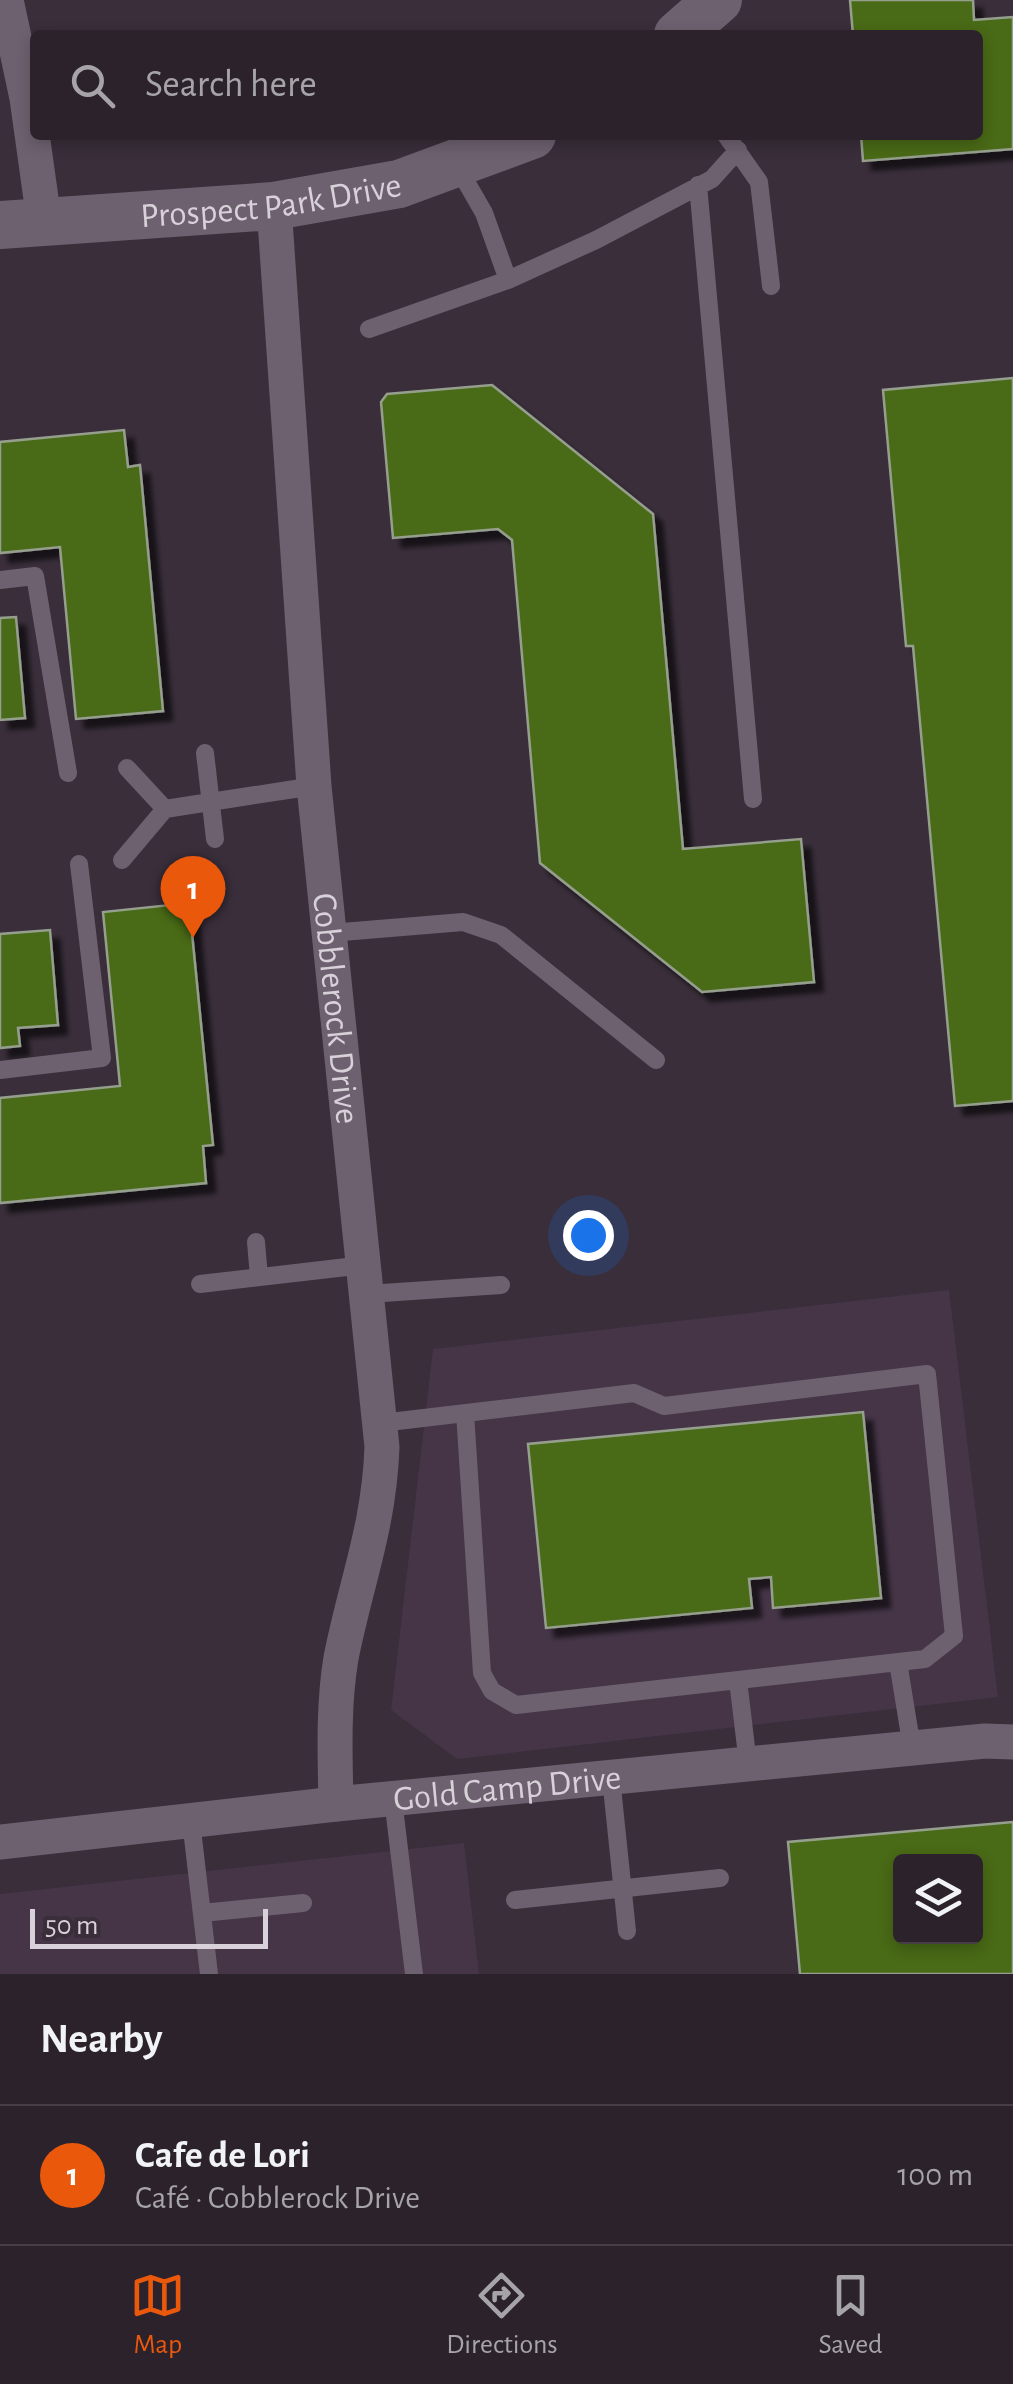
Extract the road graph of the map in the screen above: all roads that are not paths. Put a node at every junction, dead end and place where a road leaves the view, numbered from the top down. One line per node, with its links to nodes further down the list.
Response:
1 (6, 0): 9 (street)
2 (718, 0): 3 (street)
3 (684, 30)
4 (520, 140): 6 (street, Prospect Park Drive)
5 (732, 142): 7 (lane); 11 (lane)
6 (456, 166): 8 (street, Prospect Park Drive); 10 (lane)
7 (698, 186): 10 (lane); 18 (lane)
8 (274, 206): 9 (street, Prospect Park Drive); 17 (street, Cobblerock Drive)
9 (22, 222)
10 (508, 280): 12 (lane)
11 (772, 286)
12 (369, 328)
13 (0, 580): 16 (lane)
14 (205, 753): 19 (lane)
15 (127, 768): 20 (lane)
16 (68, 773)
17 (314, 786): 19 (lane); 24 (street, Cobblerock Drive)
18 (753, 798)
19 (210, 802): 20 (lane); 21 (lane)
20 (165, 809): 22 (lane)
21 (215, 839)
22 (122, 860)
23 (79, 864): 26 (lane)
24 (330, 934): 25 (lane); 29 (street, Cobblerock Drive)
25 (656, 1060)
26 (0, 1070)
27 (256, 1242): 28 (lane)
28 (258, 1277): 29 (lane); 30 (lane)
29 (366, 1279): 31 (lane); 33 (street, Cobblerock Drive)
30 (200, 1284)
31 (501, 1286)
32 (465, 1413): 33 (lane); 34 (lane); 35 (lane)
33 (381, 1424): 41 (street, Cobblerock Drive)
34 (898, 1662): 35 (lane); 37 (lane)
35 (738, 1680): 38 (lane)
36 (1013, 1742): 37 (street, Gold Camp Drive)
37 (912, 1748): 38 (street, Gold Camp Drive)
38 (748, 1764): 39 (street, Gold Camp Drive)
39 (611, 1778): 40 (street, Gold Camp Drive); 45 (lane)
40 (393, 1798): 41 (street, Gold Camp Drive); 51 (lane)
41 (336, 1804): 42 (street, Gold Camp Drive)
42 (191, 1820): 43 (street, Gold Camp Drive); 48 (lane)
43 (0, 1842)
44 (720, 1878): 45 (lane)
45 (622, 1888): 46 (lane); 49 (lane)
46 (514, 1900)
47 (303, 1903): 48 (lane)
48 (202, 1913): 50 (lane)
49 (627, 1931)
50 (209, 1974)
51 (414, 1974)

